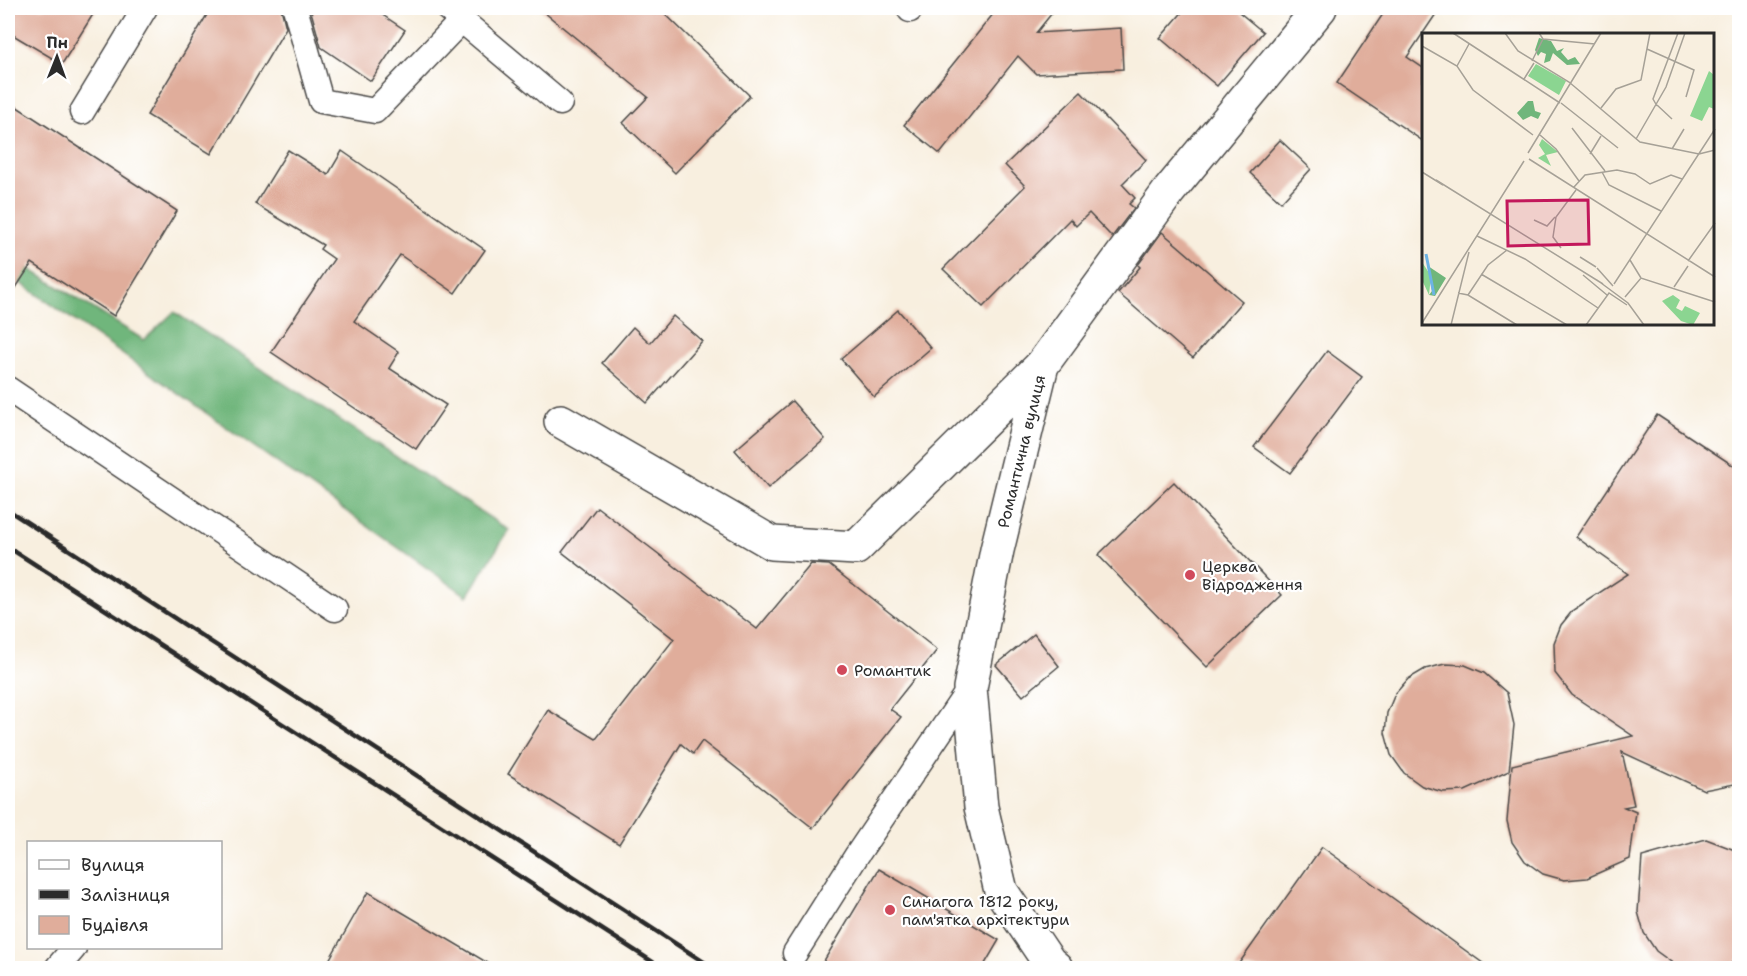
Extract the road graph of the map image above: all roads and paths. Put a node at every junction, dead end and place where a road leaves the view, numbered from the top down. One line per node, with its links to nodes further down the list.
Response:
1 (145, 8): 6 (lane)
2 (295, 8): 4 (lane)
3 (1320, 8): 7 (street, Романтична вулиця)
4 (454, 14): 5 (lane)
5 (560, 103)
6 (82, 112)
7 (1041, 365): 9 (street); 11 (street, Романтична вулиця)
8 (8, 390): 10 (lane)
9 (561, 421)
10 (335, 609)
11 (970, 688): 13 (lane); 15 (street, Романтична вулиця)
12 (73, 949): 14 (lane)
13 (795, 953)
14 (57, 969)
15 (1056, 969)

